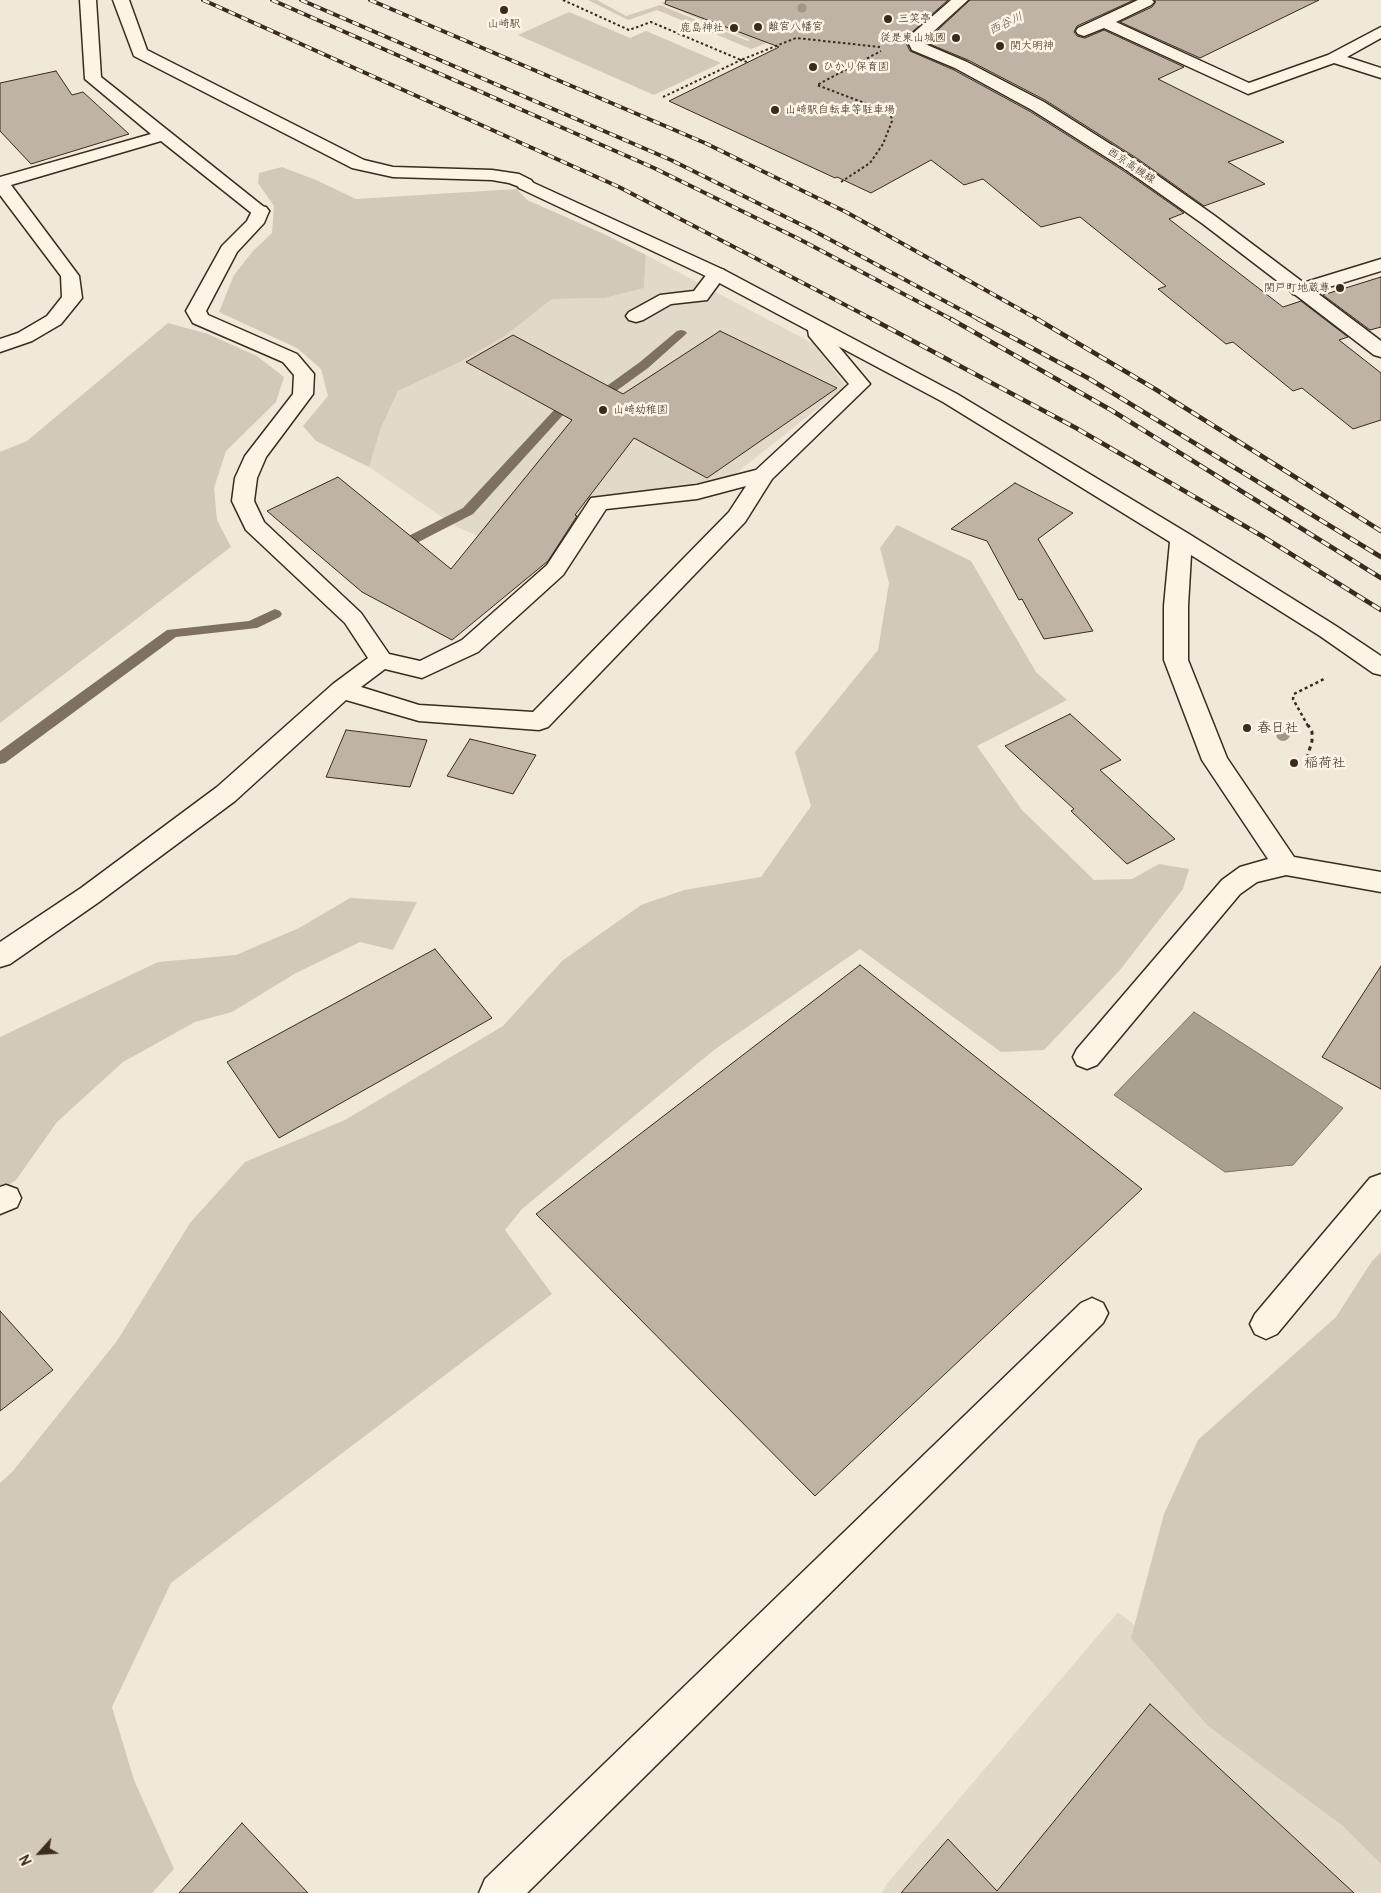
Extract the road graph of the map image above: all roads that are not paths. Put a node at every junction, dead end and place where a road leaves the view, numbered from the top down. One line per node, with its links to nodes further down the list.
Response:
1 (88, 0): 10 (street)
2 (121, 0): 12 (street)
3 (960, 0): 13 (street, 西京高槻線)
4 (1146, 2): 5 (street)
5 (1104, 22): 6 (street); 8 (street)
6 (1084, 31)
7 (1381, 32): 8 (street)
8 (1334, 58): 9 (street)
9 (1381, 73)
10 (166, 135): 16 (street); 20 (street)
11 (1381, 266): 13 (street)
12 (717, 274): 14 (street); 15 (street)
13 (1300, 290): 17 (street, 西京高槻線)
14 (636, 316)
15 (818, 330): 18 (street); 19 (street)
16 (0, 346)
17 (1381, 350)
18 (764, 475): 20 (street); 22 (street)
19 (1181, 539): 21 (street); 23 (street)
20 (381, 660): 22 (street)
21 (1381, 668)
22 (342, 690): 25 (street)
23 (1286, 865): 24 (street); 26 (street)
24 (1381, 882)
25 (0, 956)
26 (1087, 1058)
27 (1381, 1187): 29 (street)
28 (1092, 1313): 30 (street)
29 (1266, 1324)
30 (499, 1893)

